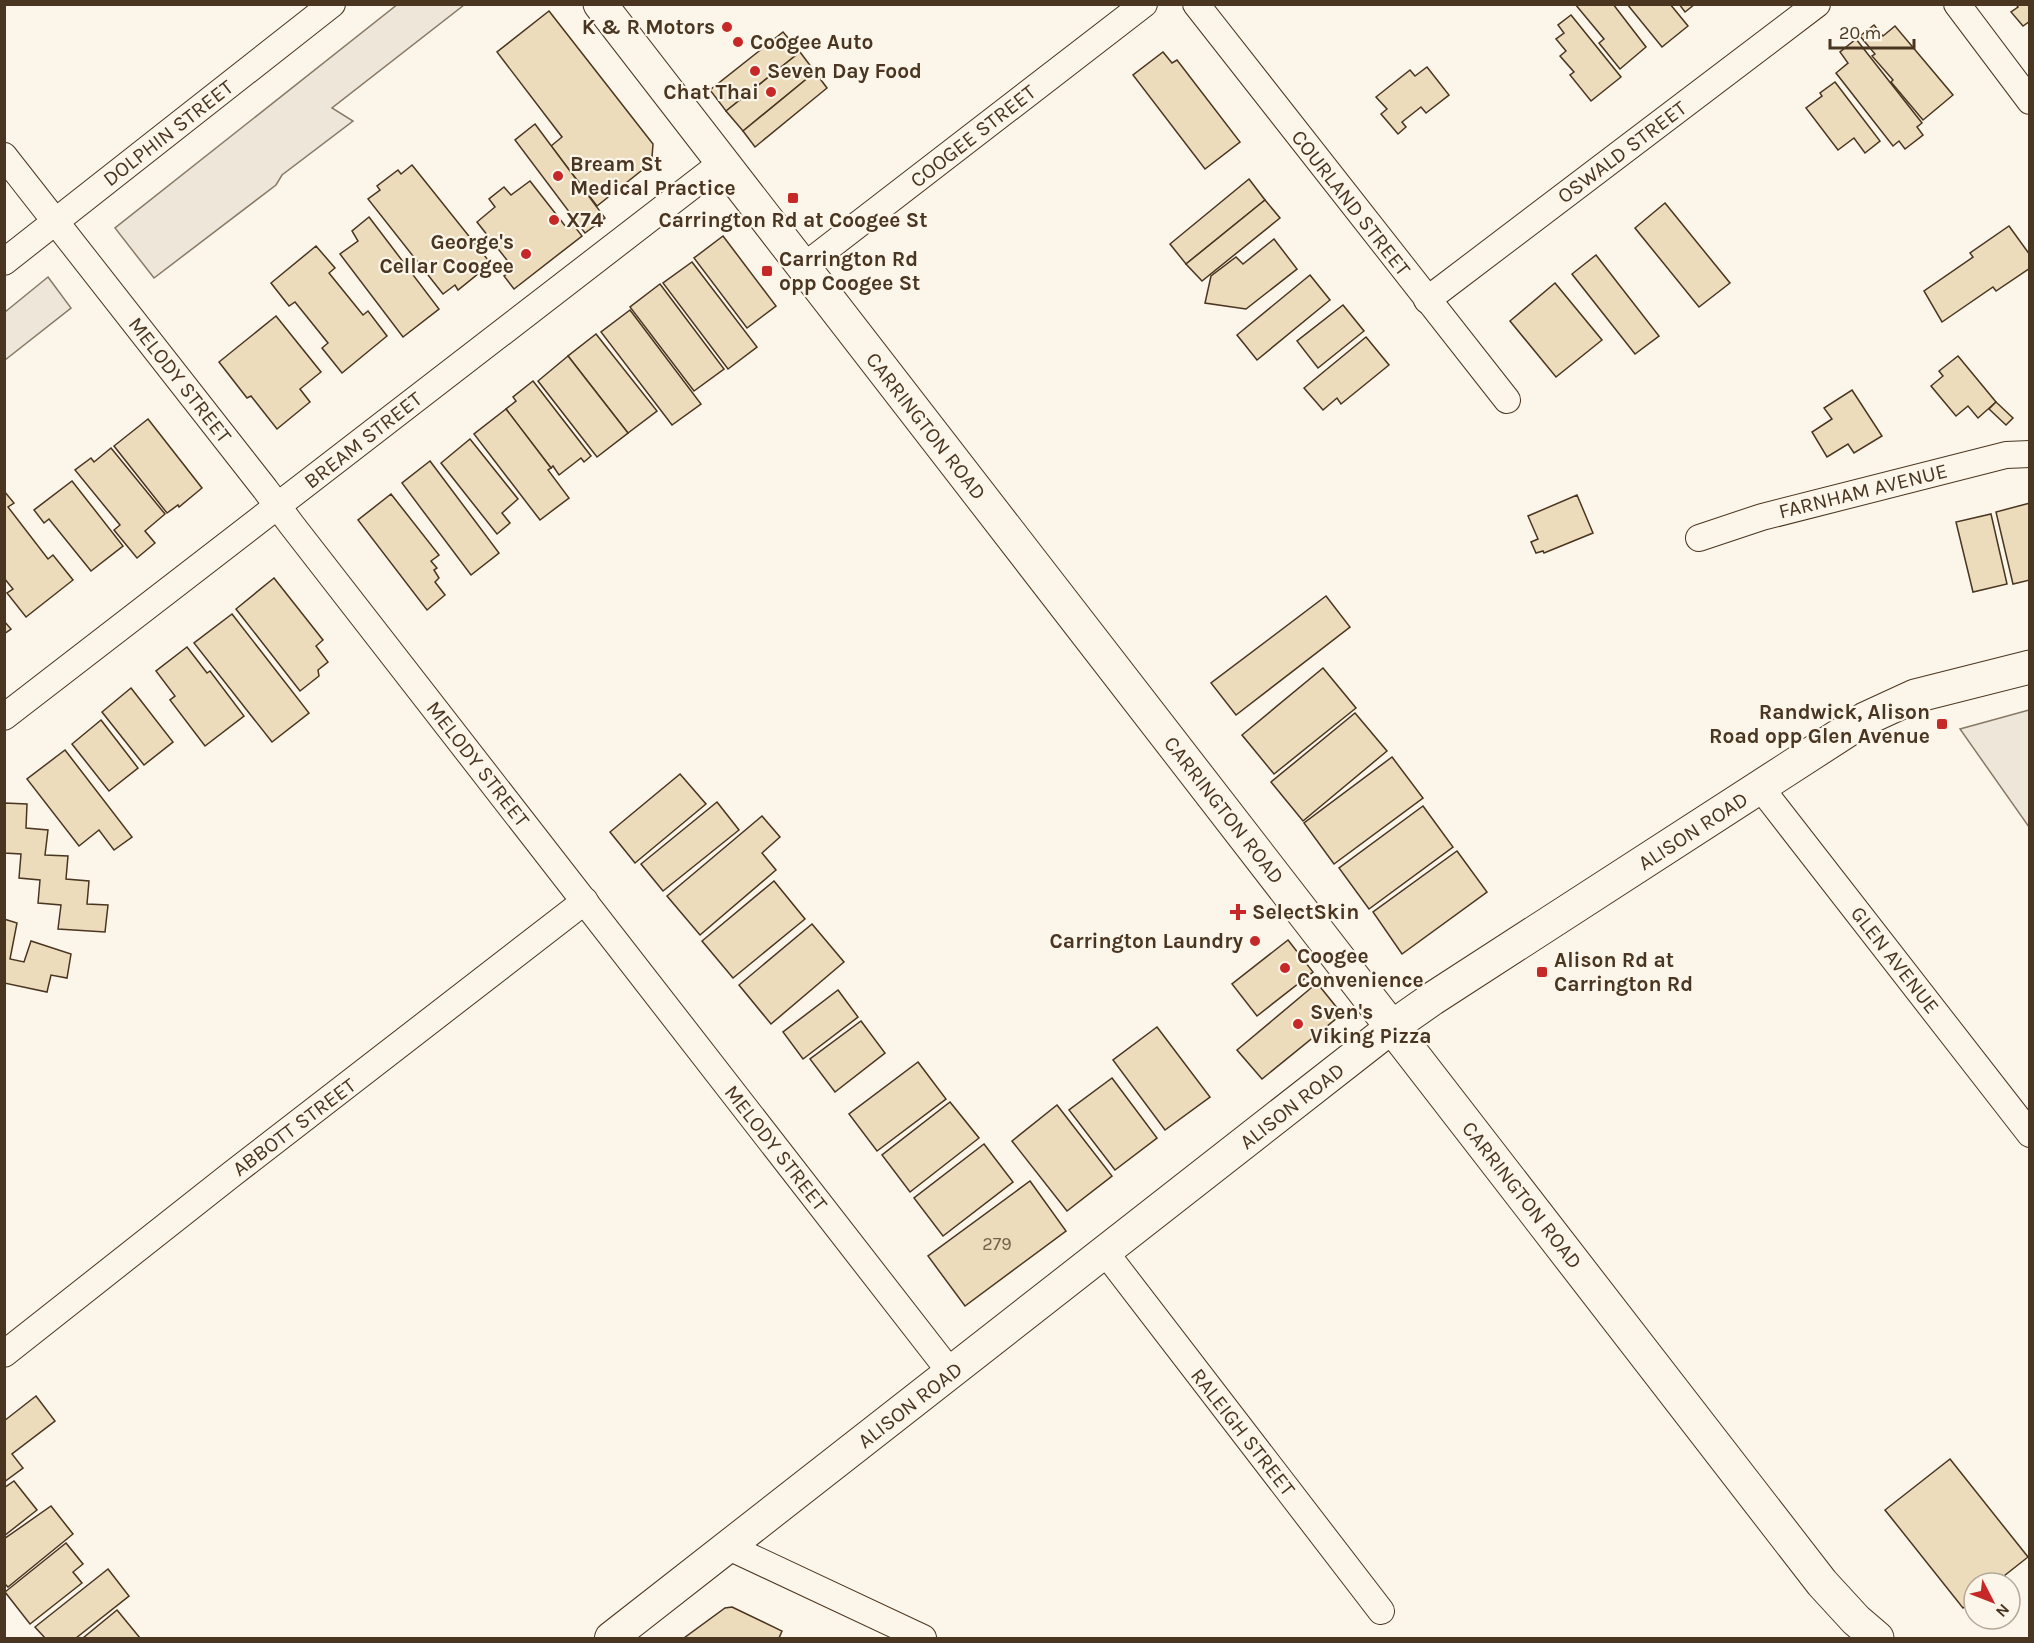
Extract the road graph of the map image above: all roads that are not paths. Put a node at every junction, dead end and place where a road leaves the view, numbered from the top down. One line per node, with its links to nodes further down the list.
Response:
1 (332, 4): 10 (street, DOLPHIN STREET)
2 (600, 4): 9 (main road, CARRINGTON ROAD)
3 (1144, 4): 12 (street, COOGEE STREET)
4 (1196, 4): 13 (street, COURLAND STREET)
5 (1817, 4): 13 (street, OSWALD STREET)
6 (1957, 4): 7 (street)
7 (2030, 101)
8 (4, 156): 10 (street, MELODY STREET)
9 (723, 162): 12 (main road, CARRINGTON ROAD); 16 (street, BREAM STREET)
10 (56, 222): 11 (street, DOLPHIN STREET); 16 (street, MELODY STREET)
11 (4, 262)
12 (802, 267): 22 (main road, CARRINGTON ROAD)
13 (1427, 300): 14 (street, COURLAND STREET)
14 (1507, 400)
15 (2030, 454): 17 (street, FARNHAM AVENUE)
16 (278, 506): 19 (street, BREAM STREET); 21 (street, MELODY STREET)
17 (1699, 538)
18 (2030, 667): 20 (main road, ALISON ROAD)
19 (4, 717)
20 (1760, 787): 22 (main road, ALISON ROAD); 23 (street, GLEN AVENUE)
21 (585, 901): 25 (street, ABBOTT STREET); 26 (street, MELODY STREET)
22 (1392, 1027): 24 (street, ALISON ROAD); 31 (main road, CARRINGTON ROAD)
23 (2030, 1134)
24 (1105, 1252): 26 (street, ALISON ROAD); 28 (street, RALEIGH STREET)
25 (4, 1354)
26 (951, 1373): 27 (street, ALISON ROAD)
27 (729, 1547): 29 (street, ALISON ROAD); 30 (street)
28 (1381, 1611)
29 (611, 1638)
30 (923, 1638)
31 (1877, 1638)

